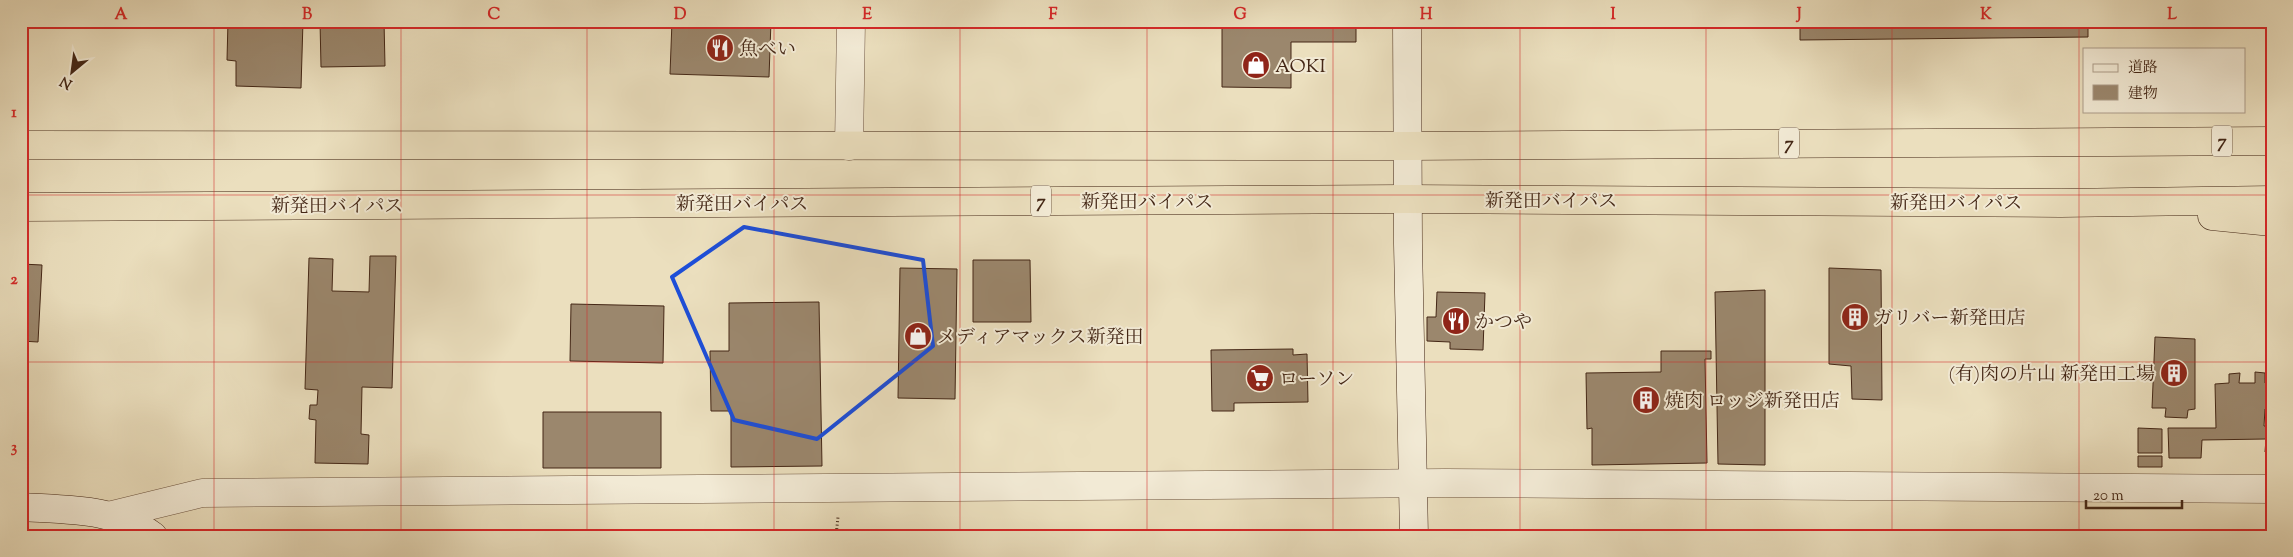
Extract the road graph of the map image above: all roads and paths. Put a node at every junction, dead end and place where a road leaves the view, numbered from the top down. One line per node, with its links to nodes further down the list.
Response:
1 (851, 21): 7 (street)
2 (1407, 21): 8 (street)
3 (2272, 128): 4 (highway, 7)
4 (2172, 141): 5 (highway, 7); 8 (highway, 7)
5 (2272, 141)
6 (21, 145): 7 (highway, 7)
7 (849, 146): 8 (highway, 7)
8 (1407, 146): 9 (street)
9 (1407, 199): 11 (highway, 新発田バイパス / 7); 12 (highway, 新発田バイパス / 7); 14 (street)
10 (2272, 200): 11 (highway, 新発田バイパス / 7)
11 (2061, 202): 13 (highway, 7)
12 (21, 207)
13 (2272, 222)
14 (1414, 484): 15 (street); 17 (street); 19 (street)
15 (2272, 489)
16 (21, 507): 17 (street)
17 (112, 514): 18 (street)
18 (153, 536)
19 (1414, 536)

